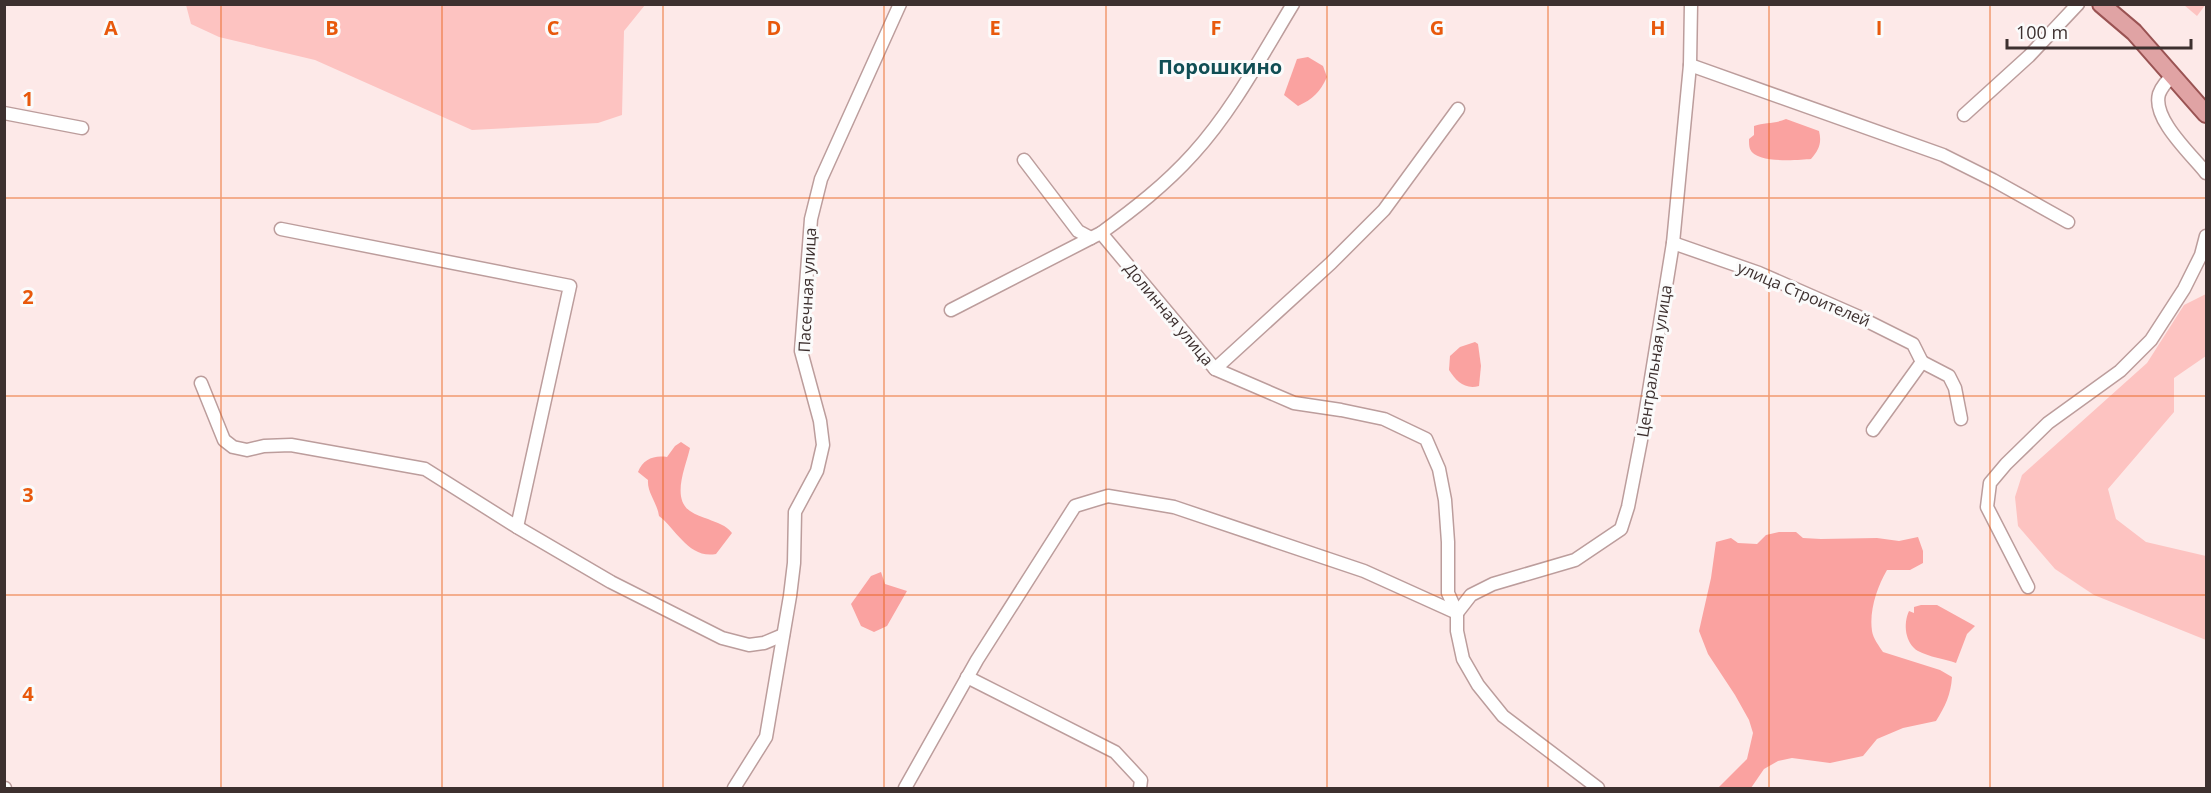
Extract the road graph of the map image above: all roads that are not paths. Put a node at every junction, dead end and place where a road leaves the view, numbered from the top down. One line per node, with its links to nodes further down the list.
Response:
1 (900, 4): 29 (street, Пасечная улица)
2 (1293, 4): 17 (street)
3 (1691, 4): 6 (street, Центральная улица)
4 (2078, 4): 11 (street)
5 (2101, 4): 7 (main road)
6 (1690, 65): 15 (street); 19 (street, Центральная улица)
7 (2173, 75): 10 (main road); 14 (street)
8 (1458, 109): 22 (street)
9 (4, 113): 12 (street)
10 (2206, 114)
11 (1964, 115)
12 (82, 128)
13 (1024, 160): 17 (street, Долинная улица)
14 (2206, 173)
15 (2068, 222)
16 (281, 229): 26 (street)
17 (1096, 236): 20 (street); 22 (street, Долинная улица)
18 (2206, 236): 27 (street)
19 (1673, 243): 21 (street, улица Строителей); 28 (street, Центральная улица)
20 (951, 310)
21 (1922, 362): 24 (street); 25 (street)
22 (1215, 369): 28 (street, Долинная улица)
23 (201, 383): 26 (street)
24 (1961, 419)
25 (1873, 430)
26 (517, 527): 29 (street)
27 (2028, 587)
28 (1457, 613): 30 (street); 34 (street, Долинная улица)
29 (783, 635): 31 (street, Пасечная улица)
30 (967, 677): 32 (street); 33 (street)
31 (734, 789)
32 (905, 789)
33 (1140, 789)
34 (1598, 789)

